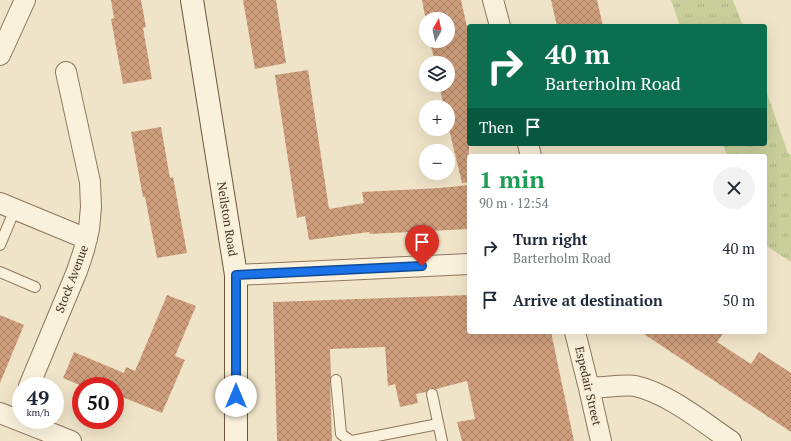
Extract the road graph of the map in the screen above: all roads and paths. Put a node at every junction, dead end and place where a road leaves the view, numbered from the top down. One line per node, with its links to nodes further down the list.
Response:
1 (24, 0): 5 (street)
2 (192, 0): 12 (main road, Neilston Road)
3 (493, 0): 4 (street)
4 (499, 24)
5 (0, 55)
6 (66, 72): 8 (street, Stock Avenue)
7 (8, 206): 8 (street); 9 (lane)
8 (87, 239): 15 (street, Stock Avenue)
9 (0, 245)
10 (467, 264): 12 (street)
11 (0, 272): 13 (lane)
12 (236, 275): 22 (main road, Neilston Road)
13 (35, 287)
14 (576, 334): 17 (street, Espedair Street)
15 (33, 377)
16 (336, 380): 23 (lane)
17 (589, 388): 25 (street, Espedair Street); 26 (street)
18 (432, 394): 19 (lane)
19 (438, 424): 23 (lane); 24 (lane)
20 (47, 429): 21 (street)
21 (71, 441)
22 (236, 441)
23 (351, 441)
24 (442, 441)
25 (601, 441)
26 (732, 441)

